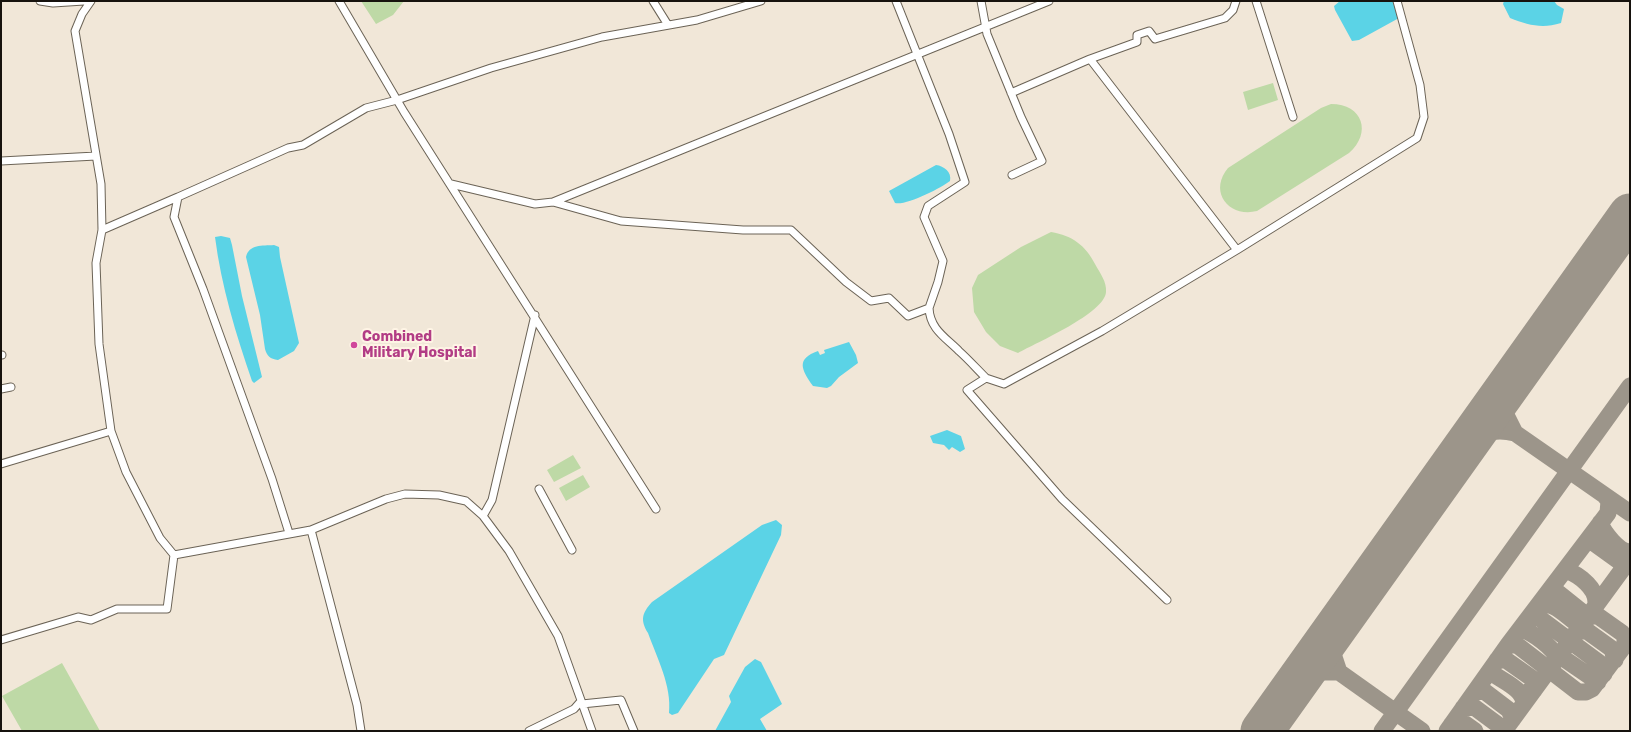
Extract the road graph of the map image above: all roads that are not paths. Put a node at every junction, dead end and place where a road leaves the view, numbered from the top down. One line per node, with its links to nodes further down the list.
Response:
1 (40, 1): 2 (street)
2 (84, 1)
3 (92, 1): 19 (street)
4 (340, 1): 17 (street)
5 (653, 1): 13 (street)
6 (761, 1): 13 (street)
7 (896, 1): 14 (street)
8 (981, 1): 16 (street)
9 (1049, 1): 14 (street)
10 (1236, 1): 15 (street)
11 (1256, 1): 18 (street)
12 (1397, 1): 26 (street)
13 (668, 25): 17 (street)
14 (917, 55): 24 (street); 27 (street)
15 (1090, 59): 16 (street); 26 (street)
16 (1011, 93): 21 (street)
17 (397, 100): 22 (street); 23 (street)
18 (1293, 117)
19 (96, 156): 20 (street); 25 (street)
20 (1, 161)
21 (1012, 175)
22 (451, 184): 24 (street); 28 (street)
23 (178, 198): 25 (street); 38 (street)
24 (553, 202): 27 (street)
25 (102, 230): 32 (street)
26 (1237, 250): 29 (street)
27 (929, 308): 29 (street)
28 (535, 315): 35 (street); 36 (street)
29 (986, 378): 41 (street)
30 (11, 387): 31 (street)
31 (1, 389)
32 (111, 431): 33 (street); 40 (street)
33 (1, 464)
34 (539, 489): 39 (street)
35 (656, 508)
36 (483, 516): 37 (street); 43 (street)
37 (311, 530): 38 (street); 44 (street)
38 (289, 533): 40 (street)
39 (572, 550)
40 (174, 555): 42 (street)
41 (1167, 600)
42 (1, 640)
43 (581, 703): 45 (street); 46 (street); 47 (street)
44 (361, 731)
45 (529, 731)
46 (592, 731)
47 (634, 731)

